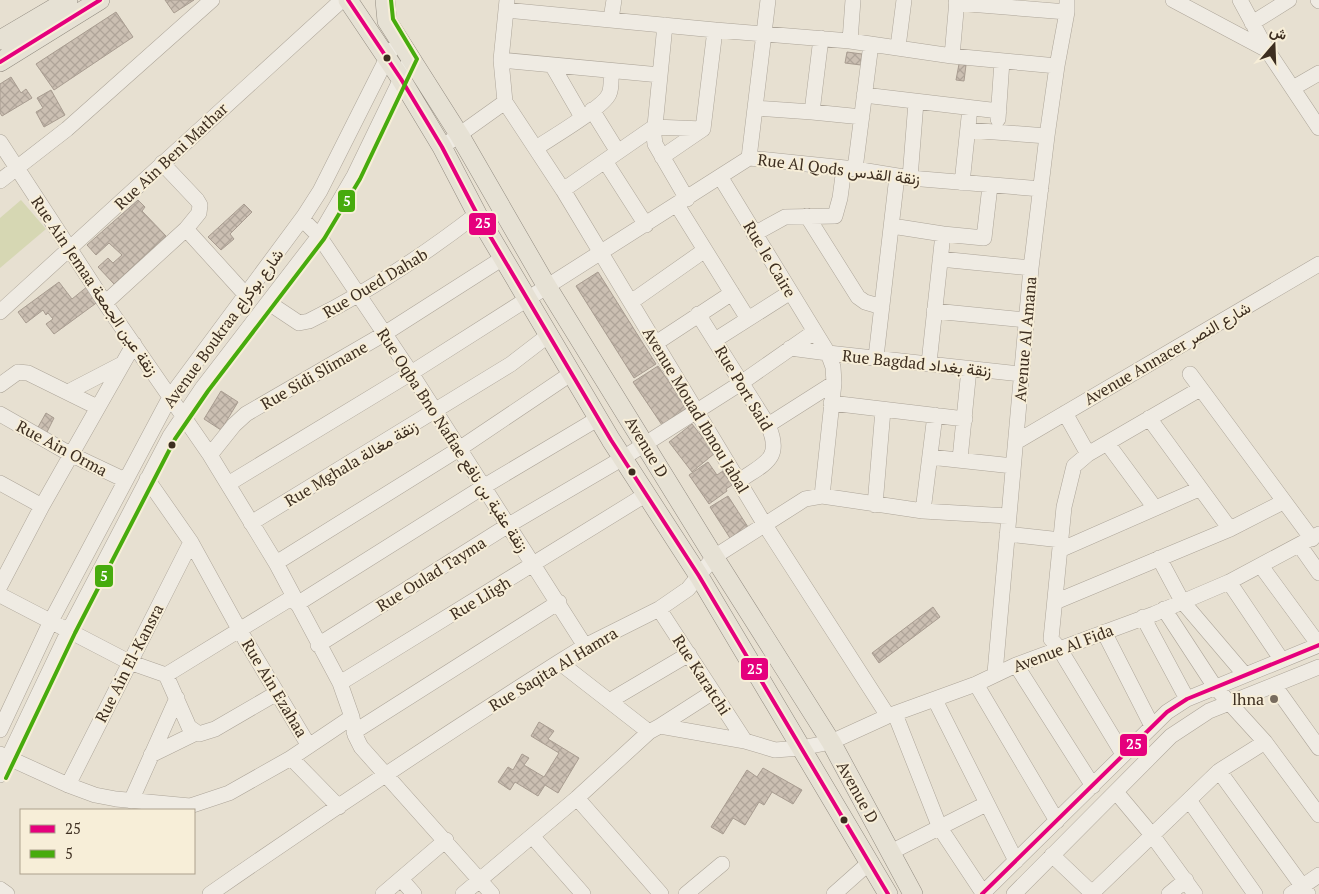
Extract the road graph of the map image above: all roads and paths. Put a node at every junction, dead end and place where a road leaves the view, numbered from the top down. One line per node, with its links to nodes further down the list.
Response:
1 (68, 0): 26 (main road)
2 (212, 0): 69 (street)
3 (342, 0): 68 (street, Rue Ain Beni Mathar)
4 (348, 0): 32 (main road, Avenue D)
5 (385, 0): 24 (main road, Avenue D)
6 (614, 0): 19 (street)
7 (768, 0): 23 (street)
8 (853, 0): 27 (street)
9 (904, 0): 29 (street)
10 (1173, 0): 30 (street)
11 (1240, 0): 20 (street)
12 (1289, 0): 20 (street)
13 (957, 1): 15 (street); 31 (street)
14 (89, 3): 36 (main road)
15 (1007, 3): 16 (street)
16 (1069, 4): 38 (street, Avenue Al Amana)
17 (507, 5): 18 (street); 34 (street)
18 (562, 7): 19 (street)
19 (612, 19): 21 (street)
20 (1252, 23): 30 (street)
21 (665, 25): 22 (street); 41 (street)
22 (715, 30): 23 (street); 56 (street)
23 (765, 33): 25 (street); 48 (street)
24 (398, 38): 32 (street, Avenue Boukraa شارع بوكراع); 33 (main road, Avenue D)
25 (821, 38): 27 (street); 51 (street)
26 (0, 40)
27 (850, 41): 28 (street)
28 (871, 44): 29 (street); 44 (street)
29 (898, 48): 31 (street)
30 (1267, 50): 43 (street)
31 (952, 56): 35 (street)
32 (386, 58): 42 (main road, Avenue D); 81 (street, Avenue Boukraa شارع بوكراع)
33 (411, 58): 42 (street, Avenue Boukraa شارع بوكراع); 59 (main road, Avenue D)
34 (501, 60): 37 (street); 45 (street)
35 (1002, 61): 38 (street); 50 (street)
36 (0, 62)
37 (552, 65): 39 (street); 52 (street)
38 (1056, 66): 60 (street, Avenue Al Amana)
39 (611, 71): 41 (street); 52 (street)
40 (1319, 73): 43 (street)
41 (660, 75): 54 (street)
42 (401, 79): 62 (main road, Avenue D); 87 (street, Avenue Boukraa شارع بوكراع)
43 (1293, 88): 47 (street)
44 (864, 95): 46 (street); 53 (street)
45 (505, 102): 59 (street); 63 (street, Avenue Mouad Ibnou Jabal)
46 (916, 102): 49 (street); 71 (street)
47 (1313, 107): 55 (street)
48 (756, 108): 51 (street); 66 (street)
49 (970, 108): 50 (street); 57 (street)
50 (999, 111): 58 (street)
51 (812, 112): 53 (street)
52 (587, 114): 63 (street); 64 (street)
53 (862, 117): 70 (street)
54 (654, 127): 56 (street); 64 (street); 65 (street)
55 (1319, 128)
56 (703, 129): 65 (street)
57 (968, 130): 58 (street); 74 (street)
58 (997, 133): 60 (street)
59 (460, 136): 62 (street); 97 (main road, Avenue D)
60 (1047, 136): 76 (street, Avenue Al Amana)
61 (0, 142): 69 (street, Rue Ain Jemaa زنقة عين الجمعة)
62 (442, 148): 79 (main road, Avenue D)
63 (536, 148): 77 (street, Avenue Mouad Ibnou Jabal)
64 (618, 152): 67 (street)
65 (662, 157): 78 (street)
66 (749, 158): 70 (street, Rue Al Qods زنقة القدس); 72 (street, Rue Al Qods زنقة القدس)
67 (605, 161): 77 (street); 82 (street)
68 (162, 163): 84 (street); 89 (street, Rue Ain Beni Mathar)
69 (16, 167): 73 (street); 89 (street, Rue Ain Jemaa زنقة عين الجمعة)
70 (849, 169): 71 (street, Rue Al Qods زنقة القدس); 80 (street)
71 (903, 177): 74 (street, Rue Al Qods زنقة القدس); 83 (street)
72 (720, 178): 78 (street, Rue Al Qods زنقة القدس); 85 (street, Rue le Caire)
73 (0, 181)
74 (962, 183): 75 (street, Rue Al Qods زنقة القدس)
75 (990, 186): 76 (street, Rue Al Qods زنقة القدس); 88 (street)
76 (1040, 189): 96 (street, Avenue Al Amana)
77 (562, 190): 91 (street, Avenue Mouad Ibnou Jabal)
78 (682, 202): 82 (street, Rue Al Qods زنقة القدس); 90 (street)
79 (478, 214): 92 (main road, Avenue D); 101 (street, Rue Oued Dahab)
80 (807, 216): 85 (street); 106 (street)
81 (302, 219): 87 (street, Rue Oqba Bno Nafiae زنقة عقبة بن نافع); 100 (street, Avenue Boukraa شارع بوكراع)
82 (646, 225): 91 (street, Rue Al Qods زنقة القدس)
83 (892, 226): 86 (street); 106 (street)
84 (186, 229): 100 (street); 105 (street)
85 (754, 234): 98 (street, Rue le Caire)
86 (943, 234): 88 (street); 93 (street)
87 (319, 236): 101 (street, Rue Oqba Bno Nafiae زنقة عقبة بن نافع); 104 (street, Avenue Boukraa شارع بوكراع)
88 (984, 238): 94 (street)
89 (70, 249): 105 (street, Rue Ain Jemaa زنقة عين الجمعة); 108 (street, Rue Ain Beni Mathar)
90 (705, 250): 99 (street); 103 (street)
91 (601, 254): 97 (street, Rue Al Qods زنقة القدس); 103 (street, Avenue Mouad Ibnou Jabal)
92 (503, 258): 102 (main road, Avenue D); 112 (street, Rue Sidi Slimane)
93 (940, 259): 94 (street); 107 (street)
94 (982, 264): 96 (street)
95 (1319, 264): 139 (street, Avenue Annacer شارع النصر)
96 (1031, 268): 111 (street, Avenue Al Amana)
97 (546, 285): 102 (street, Rue Al Qods زنقة القدس); 148 (main road, Avenue D)
98 (789, 292): 110 (street); 114 (street, Rue le Caire)
99 (732, 293): 109 (street); 110 (street)
100 (245, 294): 133 (street, Avenue Boukraa شارع بوكراع)
101 (359, 296): 104 (street, Rue Oued Dahab); 112 (street, Rue Oqba Bno Nafiae زنقة عقبة بن نافع)
102 (527, 297): 113 (main road, Avenue D); 124 (street, Rue Al Qods زنقة القدس)
103 (630, 302): 116 (street, Avenue Mouad Ibnou Jabal)
104 (269, 303): 142 (street, Avenue Boukraa شارع بوكراع)
105 (104, 304): 117 (street, Rue Ain Jemaa زنقة عين الجمعة)
106 (882, 307): 120 (street)
107 (934, 311): 111 (street); 122 (street)
108 (0, 312)
109 (698, 314): 115 (street, Rue Port Said); 116 (street)
110 (748, 319): 115 (street)
111 (1026, 320): 126 (street, Avenue Al Amana)
112 (384, 334): 124 (street, Rue Oqba Bno Nafiae زنقة عقبة بن نافع); 153 (street, Rue Sidi Slimane)
113 (550, 334): 125 (main road, Avenue D); 138 (street, Rue Mghala زنقة مغالة)
114 (817, 336): 118 (street); 119 (street, Rue Bagdad زنقة بغداد)
115 (715, 340): 128 (street, Rue Port Said)
116 (656, 343): 136 (street, Avenue Mouad Ibnou Jabal)
117 (134, 344): 121 (street); 133 (street, Rue Ain Jemaa زنقة عين الجمعة)
118 (790, 348): 119 (street); 128 (street)
119 (828, 353): 120 (street, Rue Bagdad زنقة بغداد); 129 (street)
120 (876, 357): 122 (street, Rue Bagdad زنقة بغداد)
121 (123, 363): 132 (street); 135 (street)
122 (929, 363): 123 (street, Rue Bagdad زنقة بغداد)
123 (969, 369): 126 (street, Rue Bagdad زنقة بغداد); 144 (street)
124 (411, 373): 138 (street, Rue Oqba Bno Nafiae زنقة عقبة بن نافع); 162 (street, Rue Al Qods زنقة القدس)
125 (572, 373): 143 (main road, Avenue D); 150 (street)
126 (1021, 374): 147 (street, Avenue Al Amana)
127 (1190, 374): 131 (street)
128 (741, 383): 136 (street); 146 (street, Rue Port Said)
129 (834, 383): 134 (street); 146 (street)
130 (0, 385): 132 (street)
131 (1200, 389): 145 (street); 167 (street)
132 (68, 392): 135 (street)
133 (170, 397): 142 (street, Rue Ain Jemaa زنقة عين الجمعة); 159 (street, Avenue Boukraa شارع بوكراع)
134 (832, 404): 137 (street); 166 (street)
135 (97, 407): 151 (street)
136 (697, 410): 148 (street); 160 (street, Avenue Mouad Ibnou Jabal)
137 (884, 410): 141 (street); 168 (street)
138 (434, 412): 150 (street, Rue Oqba Bno Nafiae زنقة عقبة بن نافع); 173 (street, Rue Mghala زنقة مغالة)
139 (1066, 413): 147 (street, Avenue Annacer شارع النصر); 152 (street)
140 (0, 414): 151 (street, Rue Ain Orma)
141 (935, 415): 144 (street); 154 (street)
142 (183, 416): 153 (street, Rue Ain Jemaa زنقة عين الجمعة); 158 (street, Avenue Boukraa شارع بوكراع)
143 (599, 418): 155 (main road, Avenue D); 163 (street)
144 (965, 418): 156 (street)
145 (1149, 418): 149 (street); 164 (street)
146 (768, 426): 160 (street, Rue Port Said)
147 (1016, 442): 157 (street, Avenue Al Amana)
148 (644, 443): 155 (street); 181 (main road, Avenue D)
149 (1107, 443): 152 (street); 170 (street)
150 (459, 449): 163 (street, Rue Oqba Bno Nafiae زنقة عقبة بن نافع); 183 (street)
151 (70, 454): 159 (street, Rue Ain Orma); 169 (street)
152 (1088, 454): 180 (street)
153 (210, 455): 162 (street, Rue Ain Jemaa زنقة عين الجمعة)
154 (930, 456): 156 (street); 171 (street)
155 (623, 458): 165 (main road, Avenue D); 175 (street, Rue Oulad Tayma)
156 (960, 459): 157 (street)
157 (1013, 466): 172 (street, Avenue Al Amana)
158 (147, 479): 179 (street, Rue Ain Ezahaa); 199 (street, Avenue Boukraa شارع بوكراع)
159 (125, 480): 198 (street, Avenue Boukraa شارع بوكراع)
160 (739, 481): 174 (street, Avenue Mouad Ibnou Jabal)
161 (0, 483): 169 (street)
162 (228, 484): 173 (street, Rue Ain Jemaa زنقة عين الجمعة)
163 (483, 486): 175 (street, Rue Oqba Bno Nafiae زنقة عقبة بن نافع); 191 (street)
164 (1198, 488): 170 (street); 176 (street)
165 (645, 495): 184 (street, Rue Lligh); 187 (main road, Avenue D)
166 (822, 496): 168 (street); 174 (street, Rue Saqita Al Hamra)
167 (1283, 502): 176 (street); 178 (street)
168 (874, 505): 171 (street)
169 (42, 506): 189 (street)
170 (1156, 508): 180 (street)
171 (923, 511): 172 (street)
172 (1008, 516): 177 (street, Avenue Al Amana)
173 (252, 523): 183 (street, Rue Ain Jemaa زنقة عين الجمعة)
174 (765, 525): 181 (street, Rue Saqita Al Hamra); 226 (street, Avenue Mouad Ibnou Jabal)
175 (507, 526): 184 (street, Rue Oqba Bno Nafiae زنقة عقبة بن نافع); 202 (street, Rue Oulad Tayma)
176 (1230, 529): 182 (street)
177 (1007, 534): 180 (street); 212 (street, Avenue Al Amana)
178 (1310, 540): 185 (street, Avenue Al Fida); 186 (street)
179 (191, 542): 200 (street, Rue Ain Ezahaa); 208 (street, Rue Ain El-Kansra)
180 (1061, 545): 193 (street)
181 (714, 557): 187 (street, Rue Saqita Al Hamra); 233 (main road, Avenue D)
182 (1159, 558): 193 (street); 194 (street)
183 (276, 563): 191 (street, Rue Ain Jemaa زنقة عين الجمعة)
184 (534, 564): 192 (street, Rue Oqba Bno Nafiae زنقة عقبة بن نافع); 215 (street, Rue Lligh)
185 (1261, 566): 188 (street, Avenue Al Fida); 203 (street)
186 (1319, 573)
187 (699, 576): 195 (street, Rue Saqita Al Hamra); 237 (main road, Avenue D)
188 (1229, 582): 194 (street, Avenue Al Fida); 207 (street)
189 (0, 586)
190 (0, 595): 198 (street)
191 (295, 601): 200 (street); 202 (street, Rue Ain Jemaa زنقة عين الجمعة)
192 (559, 602): 204 (street, Rue Oqba Bno Nafiae زنقة عقبة بن نافع); 227 (street)
193 (1055, 602): 205 (street)
194 (1182, 602): 196 (street, Avenue Al Fida); 214 (street)
195 (659, 609): 204 (street, Rue Saqita Al Hamra); 206 (street, Rue Karatchi)
196 (1164, 609): 197 (street, Avenue Al Fida); 218 (street)
197 (1143, 617): 201 (street, Avenue Al Fida); 222 (street)
198 (51, 621): 199 (street); 230 (street, Avenue Boukraa شارع بوكراع)
199 (69, 630): 208 (street); 240 (street, Avenue Boukraa شارع بوكراع)
200 (240, 631): 213 (street); 220 (street, Rue Ain Ezahaa)
201 (1104, 632): 205 (street, Avenue Al Fida); 228 (street)
202 (318, 644): 215 (street, Rue Ain Jemaa زنقة عين الجمعة)
203 (1319, 645): 207 (street)
204 (585, 646): 209 (street, Rue Saqita Al Hamra)
205 (1059, 648): 210 (street, Avenue Al Fida); 239 (street)
206 (689, 654): 219 (street, Rue Karatchi); 223 (street)
207 (1281, 659): 214 (street)
208 (129, 662): 213 (street); 245 (street, Rue Ain El-Kansra)
209 (559, 662): 223 (street); 243 (street, Rue Saqita Al Hamra)
210 (1016, 665): 212 (street, Avenue Al Fida); 246 (street)
211 (1319, 667): 217 (street)
212 (995, 674): 216 (street, Avenue Al Fida)
213 (166, 675): 221 (street)
214 (1245, 675): 218 (street)
215 (340, 683): 227 (street, Rue Ain Jemaa زنقة عين الجمعة)
216 (976, 684): 224 (street, Avenue Al Fida); 254 (street)
217 (1274, 685): 225 (street); 235 (street)
218 (1215, 687): 222 (street); 225 (street)
219 (713, 692): 229 (street); 232 (street, Rue Karatchi)
220 (277, 693): 231 (street); 236 (street, Rue Ain Ezahaa)
221 (176, 698): 231 (street); 238 (street)
222 (1187, 699): 228 (street)
223 (611, 700): 229 (street)
224 (935, 700): 226 (street, Avenue Al Fida); 251 (street)
225 (1230, 702): 234 (street); 247 (street)
226 (891, 715): 233 (street, Avenue Al Fida); 255 (street, Avenue Mouad Ibnou Jabal)
227 (353, 724): 236 (street); 243 (street, Rue Ain Jemaa زنقة عين الجمعة)
228 (1152, 726): 239 (street)
229 (655, 729): 232 (street, Avenue Al Fida); 248 (street)
230 (0, 730)
231 (196, 733): 238 (street)
232 (745, 741): 237 (street, Avenue Al Fida)
233 (831, 742): 237 (street, Avenue Al Fida); 259 (main road, Avenue D)
234 (1265, 742): 242 (street); 253 (street)
235 (1318, 743)
236 (309, 746): 241 (street)
237 (802, 748): 262 (main road, Avenue D)
238 (151, 754): 250 (street)
239 (1123, 754): 246 (street)
240 (4, 755): 244 (street, Avenue Boukraa شارع بوكراع); 245 (street)
241 (291, 758): 250 (street); 252 (street)
242 (1219, 771): 249 (street); 270 (street)
243 (385, 773): 252 (street, Rue Saqita Al Hamra); 258 (street, Rue Ain Jemaa زنقة عين الجمعة)
244 (0, 775)
245 (68, 785): 250 (street)
246 (1093, 786): 254 (street)
247 (1116, 792): 256 (street); 260 (street)
248 (577, 798): 257 (street); 277 (street)
249 (1189, 800): 256 (street); 287 (street)
250 (131, 801)
251 (986, 804): 255 (street); 261 (street)
252 (339, 807): 269 (street, Rue Saqita Al Hamra)
253 (1319, 815)
254 (1057, 821): 261 (street)
255 (940, 828): 259 (street); 282 (street, Avenue Mouad Ibnou Jabal)
256 (1152, 835): 267 (street); 284 (street)
257 (532, 836): 266 (street); 276 (street)
258 (446, 840): 265 (street); 266 (street, Rue Ain Jemaa زنقة عين الجمعة)
259 (891, 852): 281 (main road, Avenue D)
260 (1052, 855): 283 (street); 284 (street)
261 (1016, 861): 282 (street)
262 (870, 862): 279 (street); 280 (main road, Avenue D)
263 (722, 864): 278 (street)
264 (1319, 875): 270 (street)
265 (401, 879): 272 (street); 273 (street)
266 (479, 879): 274 (street); 275 (street, Rue Ain Jemaa زنقة عين الجمعة)
267 (1186, 880): 285 (street); 286 (street)
268 (0, 889): 271 (street)
269 (219, 892)
270 (1300, 892)
271 (7, 894)
272 (383, 894)
273 (414, 894)
274 (463, 894)
275 (492, 894)
276 (583, 894)
277 (661, 894)
278 (686, 894)
279 (834, 894)
280 (888, 894)
281 (913, 894)
282 (982, 894)
283 (1014, 894)
284 (1092, 894)
285 (1169, 894)
286 (1196, 894)
287 (1255, 894)

